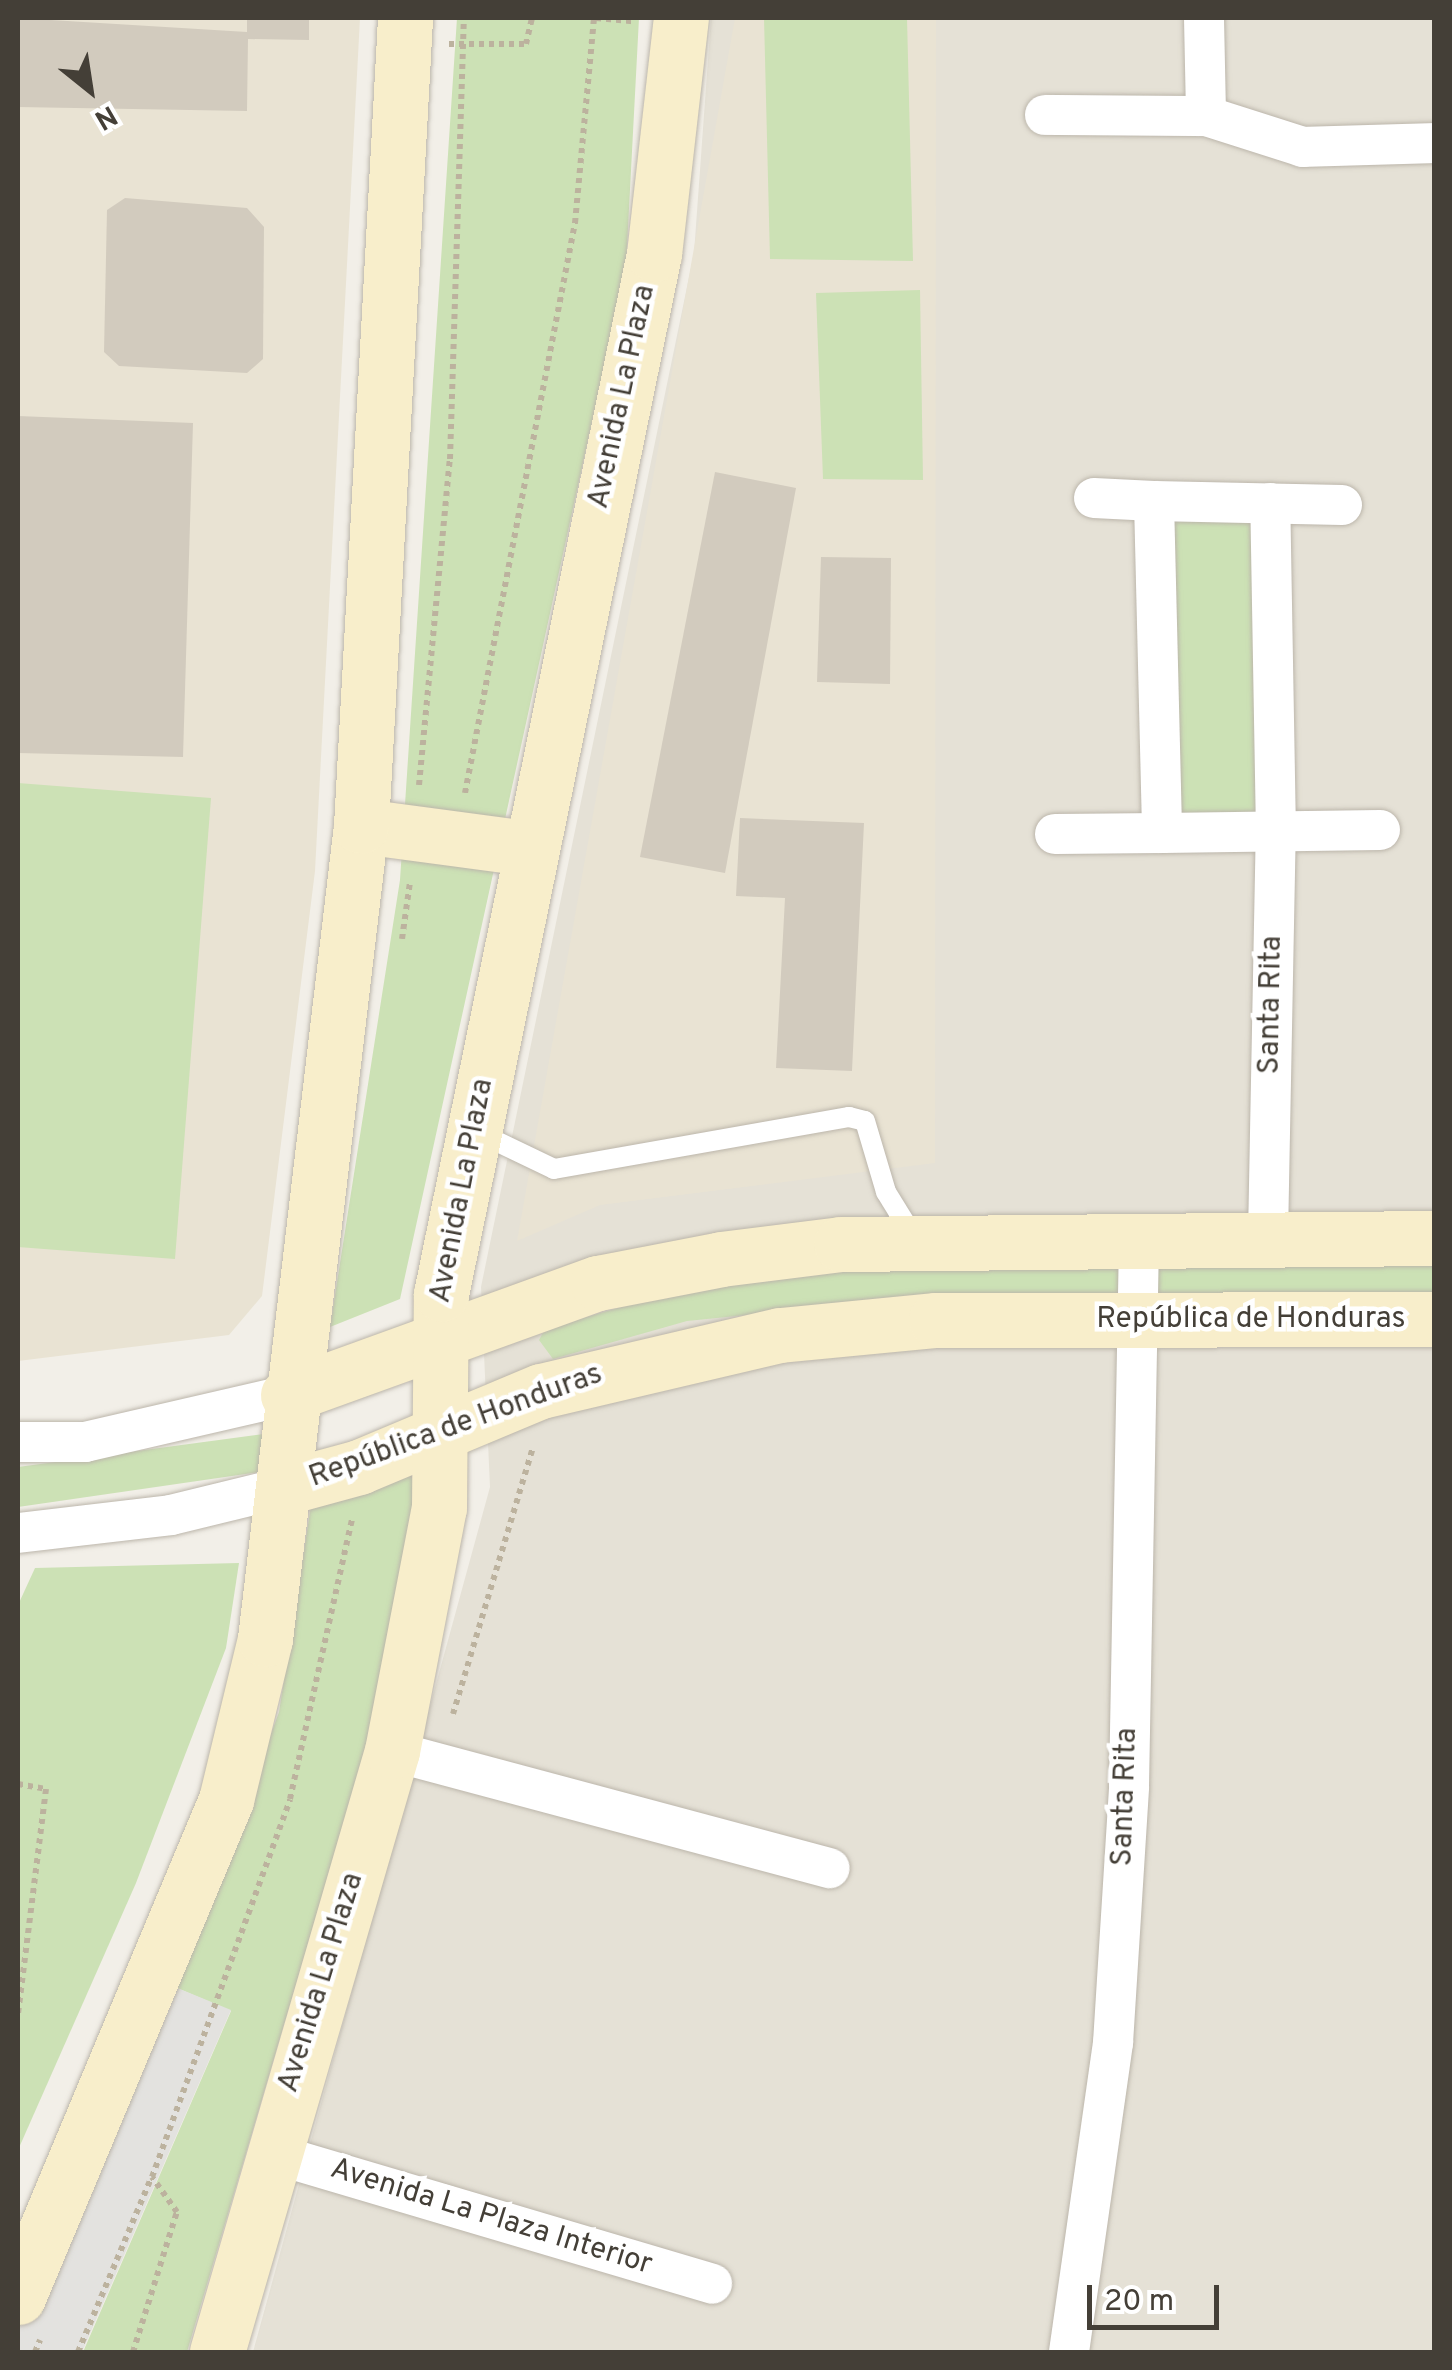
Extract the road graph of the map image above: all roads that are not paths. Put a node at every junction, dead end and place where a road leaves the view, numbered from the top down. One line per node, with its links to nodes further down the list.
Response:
1 (405, 18): 11 (main road)
2 (682, 18): 16 (main road, Avenida La Plaza)
3 (1204, 18): 5 (street)
4 (1046, 115): 5 (street)
5 (1206, 116): 6 (street)
6 (1434, 143)
7 (1094, 498): 8 (street)
8 (1154, 500): 9 (street); 13 (street)
9 (1270, 504): 10 (street); 14 (street, Santa Rita)
10 (1342, 505)
11 (361, 826): 16 (main road); 25 (main road)
12 (1380, 830): 14 (street)
13 (1162, 832): 14 (street); 15 (street)
14 (1276, 833): 18 (street, Santa Rita)
15 (1055, 834)
16 (526, 848): 17 (main road, Avenida La Plaza)
17 (475, 1131): 21 (lane); 24 (main road, Avenida La Plaza)
18 (1268, 1237): 19 (main road); 20 (main road)
19 (1139, 1238): 21 (main road); 23 (street, Santa Rita)
20 (1434, 1238)
21 (918, 1245): 24 (main road)
22 (1434, 1319): 23 (main road, República de Honduras)
23 (1132, 1320): 26 (main road, República de Honduras); 36 (street, Santa Rita)
24 (437, 1342): 25 (main road); 26 (main road, Avenida La Plaza)
25 (288, 1394): 27 (street); 28 (main road)
26 (442, 1433): 28 (main road, República de Honduras); 30 (main road, Avenida La Plaza)
27 (18, 1442)
28 (286, 1487): 29 (street, República de Honduras); 34 (main road)
29 (18, 1533)
30 (392, 1751): 31 (street); 32 (main road, Avenida La Plaza)
31 (830, 1868)
32 (270, 2153): 33 (street, Avenida La Plaza Interior); 35 (main road, Avenida La Plaza)
33 (712, 2284)
34 (18, 2297)
35 (217, 2352)
36 (1070, 2352)

